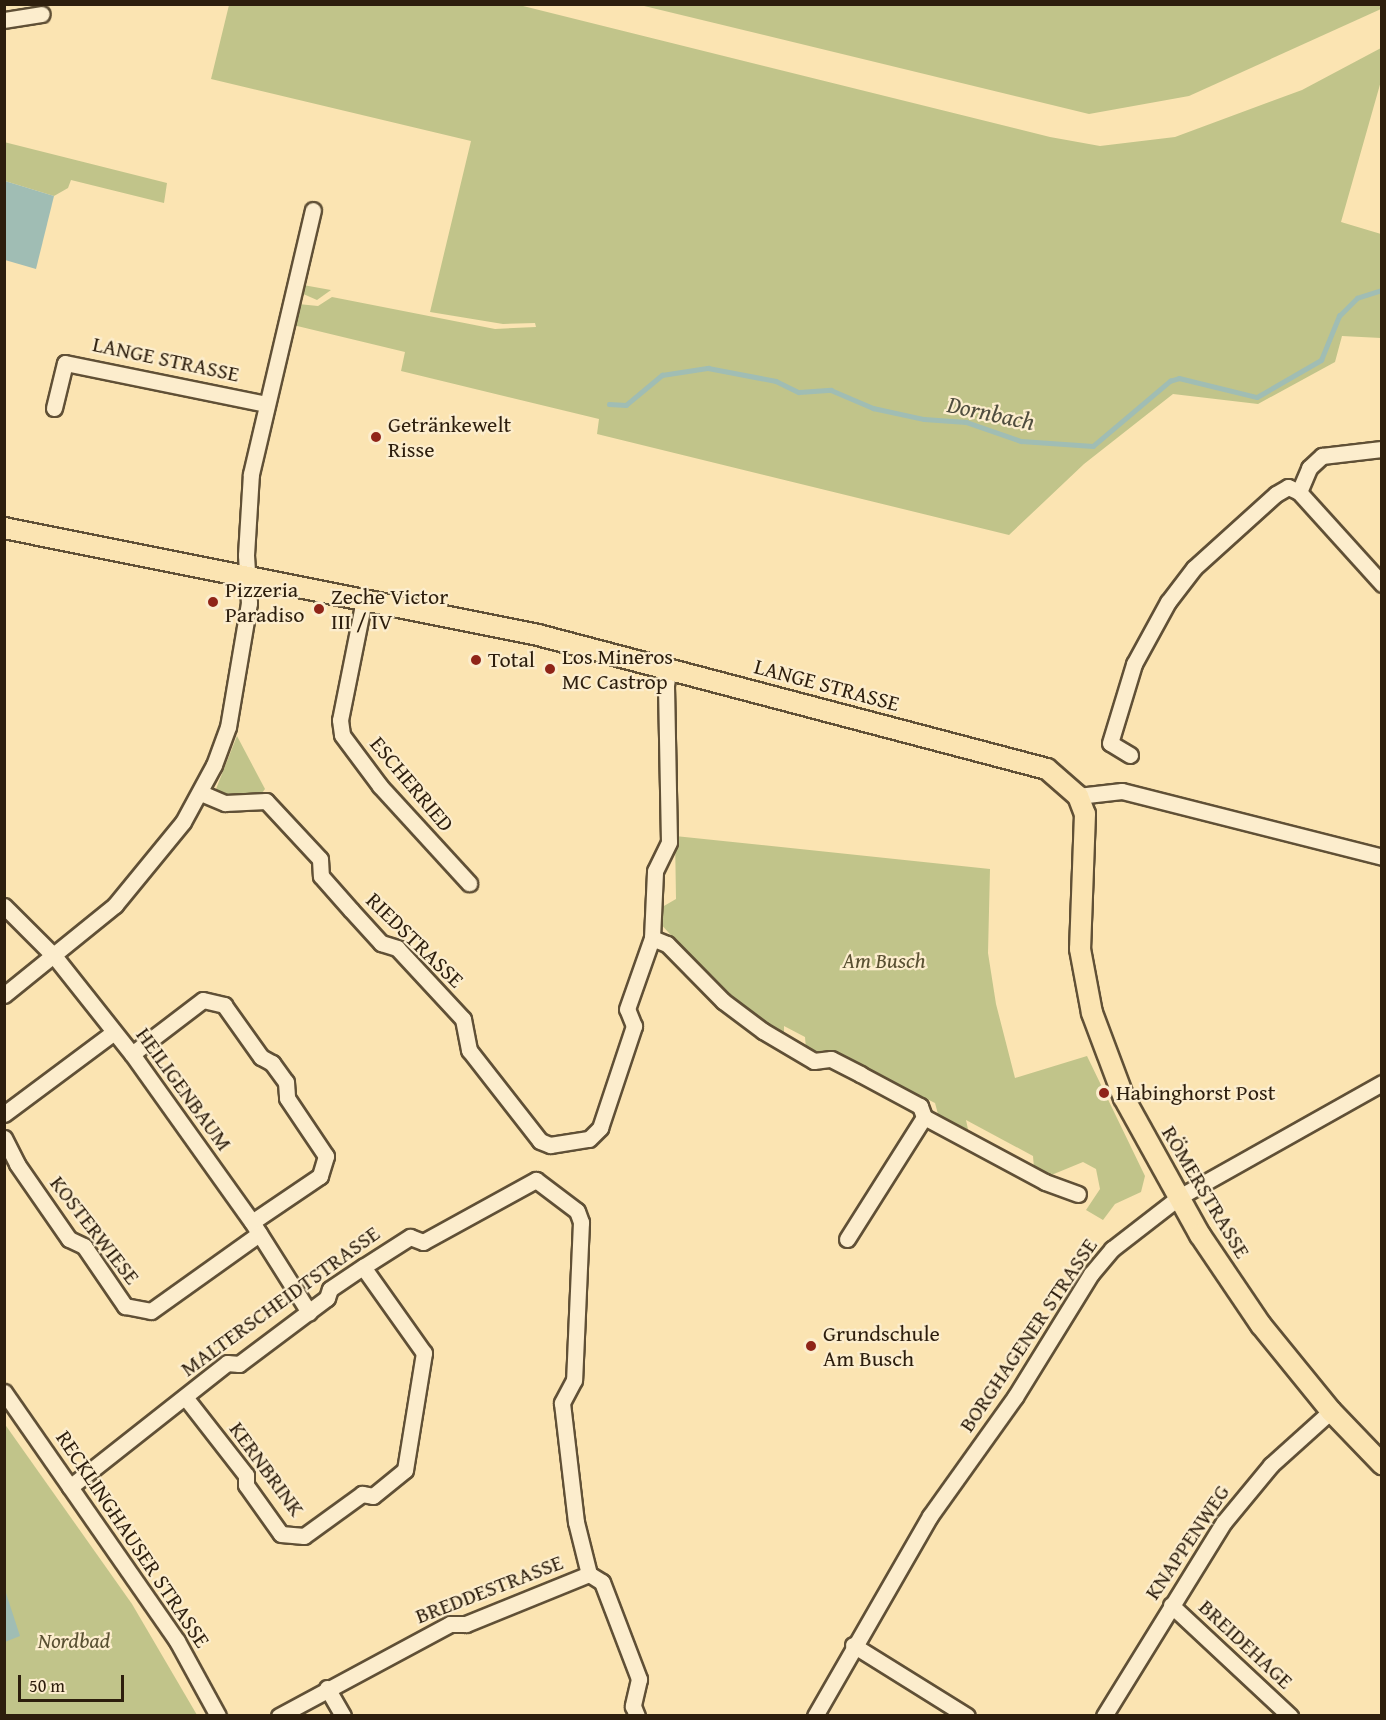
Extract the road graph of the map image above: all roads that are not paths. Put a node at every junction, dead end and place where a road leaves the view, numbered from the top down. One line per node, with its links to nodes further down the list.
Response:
1 (42, 14): 2 (street)
2 (4, 20)
3 (313, 210): 4 (street)
4 (267, 404): 5 (street, LANGE STRASSE); 9 (street)
5 (54, 408)
6 (1382, 449): 7 (street)
7 (1299, 492): 10 (street); 13 (street)
8 (4, 528): 9 (main road, LANGE STRASSE)
9 (247, 577): 11 (main road, LANGE STRASSE); 14 (street)
10 (1382, 584)
11 (364, 600): 12 (main road, LANGE STRASSE); 17 (street, ESCHERRIED)
12 (669, 667): 15 (main road, LANGE STRASSE); 19 (street, RIEDSTRASSE)
13 (1130, 754)
14 (201, 794): 19 (street, RIEDSTRASSE); 20 (street)
15 (1078, 796): 16 (street); 29 (main road, RÖMERSTRASSE)
16 (1382, 857)
17 (469, 883)
18 (4, 906): 20 (street, HEILIGENBAUM)
19 (652, 938): 26 (street)
20 (55, 957): 21 (street); 22 (street, HEILIGENBAUM)
21 (4, 995)
22 (114, 1032): 23 (street, HEILIGENBAUM); 25 (street)
23 (132, 1054): 30 (street, HEILIGENBAUM); 30 (street, KOSTERWIESE)
24 (1382, 1083): 29 (street, BORGHAGENER STRASSE)
25 (4, 1114)
26 (924, 1117): 28 (street); 31 (street)
27 (4, 1138): 30 (street, KOSTERWIESE)
28 (1078, 1194)
29 (1179, 1197): 36 (main road, RÖMERSTRASSE); 41 (street, BORGHAGENER STRASSE)
30 (256, 1228): 33 (street, HEILIGENBAUM)
31 (847, 1239)
32 (363, 1267): 33 (street, MALTERSCHEIDTSTRASSE); 35 (street, KERNBRINK); 39 (street, MALTERSCHEIDTSTRASSE)
33 (309, 1312): 35 (street, MALTERSCHEIDTSTRASSE)
34 (4, 1392): 38 (street, RECKLINGHAUSER STRASSE)
35 (185, 1397): 38 (street, MALTERSCHEIDTSTRASSE)
36 (1331, 1412): 37 (main road, RÖMERSTRASSE); 40 (street, KNAPPENWEG)
37 (1382, 1464)
38 (70, 1487): 43 (street, RECKLINGHAUSER STRASSE)
39 (589, 1574): 42 (street, BREDDESTRASSE); 46 (street)
40 (1171, 1605): 49 (street, KNAPPENWEG); 50 (street, BREIDEHAGE)
41 (853, 1645): 47 (street, BORGHAGENER STRASSE); 48 (street)
42 (327, 1688): 44 (street, BREDDESTRASSE); 45 (street)
43 (218, 1716)
44 (279, 1716)
45 (343, 1716)
46 (637, 1716)
47 (815, 1716)
48 (967, 1716)
49 (1104, 1716)
50 (1290, 1716)

